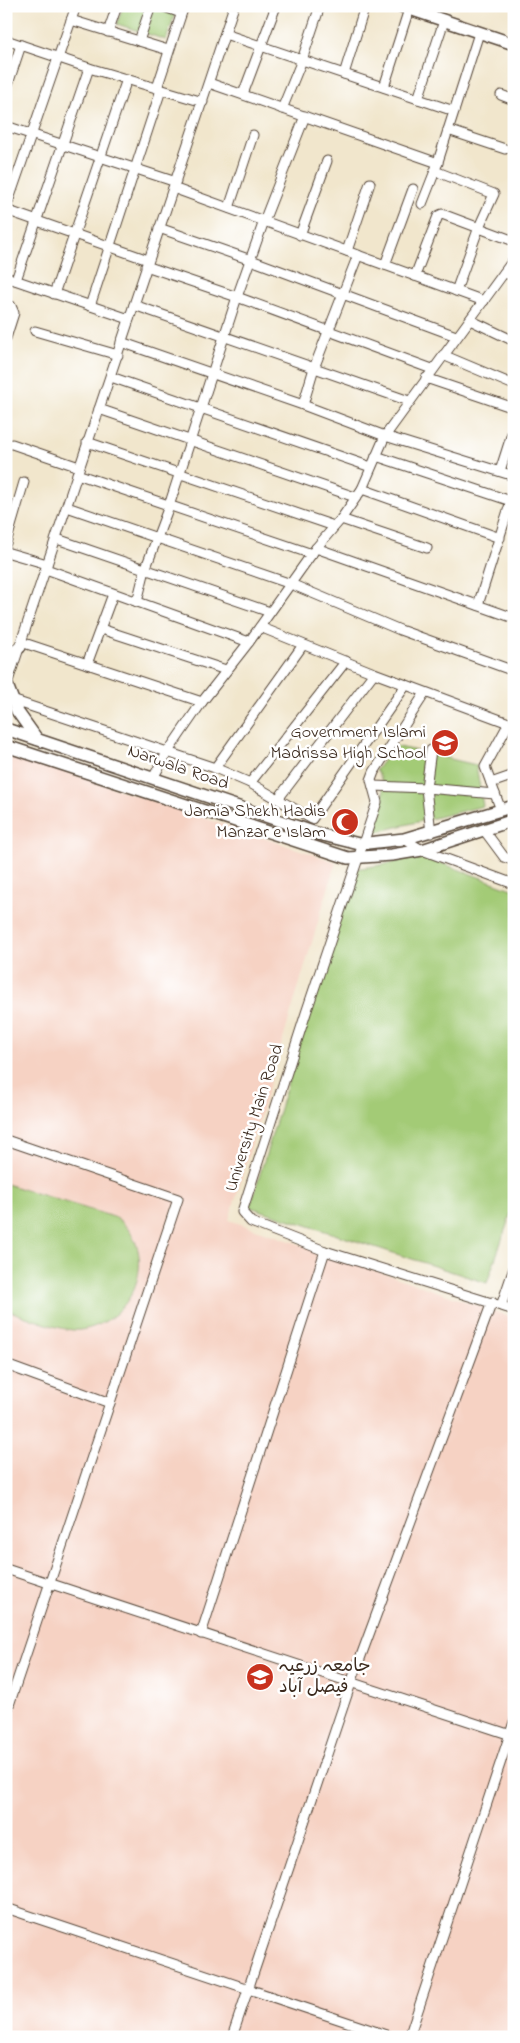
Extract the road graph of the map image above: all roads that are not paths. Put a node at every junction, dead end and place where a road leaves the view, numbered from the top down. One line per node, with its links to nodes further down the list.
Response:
1 (76, 6): 11 (street)
2 (117, 6): 13 (street)
3 (151, 6): 17 (street)
4 (162, 6): 10 (street)
5 (234, 6): 15 (street)
6 (276, 6): 20 (street)
7 (320, 6): 23 (street)
8 (365, 6): 25 (street)
9 (405, 7): 12 (main road); 28 (street)
10 (183, 9): 21 (street)
11 (72, 20): 13 (street); 22 (street)
12 (444, 21): 14 (main road); 33 (street)
13 (108, 32): 17 (street)
14 (479, 33): 18 (main road); 37 (street)
15 (225, 34): 20 (street); 27 (street)
16 (6, 40): 19 (street)
17 (139, 41): 21 (street)
18 (514, 44)
19 (21, 45): 22 (street); 30 (street)
20 (262, 46): 23 (street); 31 (street)
21 (168, 50): 29 (street)
22 (58, 58): 24 (street); 41 (street)
23 (302, 60): 25 (street); 36 (street)
24 (89, 68): 26 (street); 43 (street)
25 (344, 74): 28 (street)
26 (127, 79): 29 (street); 45 (street)
27 (209, 83): 31 (street); 35 (street)
28 (384, 87): 33 (street)
29 (159, 89): 35 (street); 48 (street)
30 (6, 90)
31 (243, 94): 36 (street)
32 (501, 95): 34 (street)
33 (418, 99): 37 (street)
34 (514, 100)
35 (203, 102): 50 (street)
36 (282, 109): 38 (street)
37 (454, 111): 40 (street)
38 (305, 116): 47 (street); 56 (street)
39 (6, 126): 41 (street)
40 (448, 130): 44 (street); 47 (street)
41 (32, 134): 43 (street); 54 (street)
42 (253, 135): 53 (street)
43 (63, 145): 45 (street); 55 (street)
44 (505, 149)
45 (101, 157): 48 (street); 59 (street)
46 (327, 161): 60 (street)
47 (437, 167): 52 (street); 57 (street)
48 (136, 168): 50 (street); 62 (street)
49 (370, 183): 63 (street)
50 (175, 185): 53 (street); 58 (street)
51 (413, 189): 68 (street)
52 (422, 204)
53 (229, 208): 56 (street)
54 (6, 209): 55 (street)
55 (36, 221): 59 (street); 73 (street)
56 (264, 221): 60 (street); 66 (street)
57 (479, 227): 61 (street); 70 (street); 74 (street)
58 (159, 228): 66 (street); 67 (street)
59 (75, 234): 62 (street); 75 (street)
60 (300, 234): 63 (street)
61 (514, 241)
62 (110, 246): 67 (street); 81 (street)
63 (346, 251): 64 (street)
64 (358, 255): 68 (street); 76 (street)
65 (514, 259): 69 (street)
66 (251, 260): 76 (street); 77 (street)
67 (147, 263): 77 (street); 80 (street)
68 (385, 265): 70 (street)
69 (504, 273): 71 (street); 78 (street)
70 (415, 276): 74 (street)
71 (514, 276)
72 (6, 277): 73 (street)
73 (16, 280): 75 (street)
74 (456, 291): 78 (street)
75 (54, 294): 81 (street)
76 (342, 294): 85 (street); 87 (street)
77 (237, 297): 85 (street); 86 (street)
78 (484, 301): 83 (street)
79 (6, 305): 88 (street)
80 (134, 305): 82 (street); 86 (street)
81 (90, 306): 82 (street)
82 (129, 319): 90 (street)
83 (470, 320): 87 (street); 89 (street)
84 (35, 331): 91 (street)
85 (328, 331): 93 (street); 94 (street)
86 (224, 336): 93 (street); 95 (street)
87 (456, 336): 92 (street)
88 (6, 338)
89 (514, 341)
90 (121, 342): 91 (street); 95 (street)
91 (118, 355): 96 (street)
92 (443, 355): 94 (street); 98 (street)
93 (314, 368): 99 (street); 100 (street)
94 (432, 369): 97 (street)
95 (210, 374): 100 (street); 101 (street)
96 (111, 377): 101 (street); 103 (street)
97 (426, 378): 99 (street); 102 (street)
98 (514, 385)
99 (409, 401): 105 (street)
100 (303, 405): 105 (street)
101 (201, 408): 106 (street); 110 (street)
102 (514, 408)
103 (99, 409): 106 (street); 107 (street)
104 (514, 427): 112 (street)
105 (385, 436): 109 (street); 112 (street)
106 (190, 439): 113 (street); 117 (street)
107 (87, 442): 111 (street); 113 (street)
108 (12, 444): 111 (street)
109 (376, 456): 110 (street); 118 (street)
110 (371, 467): 116 (street)
111 (78, 470): 119 (street); 120 (street)
112 (500, 471): 114 (street)
113 (179, 473): 120 (street); 122 (street)
114 (514, 476)
115 (24, 482): 126 (street)
116 (362, 488): 117 (street); 124 (street)
117 (354, 497): 121 (street)
118 (512, 502): 124 (street)
119 (67, 506): 123 (street); 125 (street)
120 (169, 506): 123 (street); 128 (street)
121 (341, 519): 122 (street); 127 (street)
122 (334, 526): 128 (street)
123 (157, 538): 131 (street); 132 (street)
124 (500, 538): 135 (street)
125 (56, 539): 130 (street); 131 (street)
126 (6, 543)
127 (427, 548)
128 (314, 551): 132 (street); 135 (street)
129 (6, 552): 130 (street)
130 (46, 566): 133 (street); 141 (street)
131 (145, 570): 134 (street); 136 (street)
132 (291, 584): 136 (street); 147 (street)
133 (113, 594): 134 (street); 139 (street)
134 (137, 602): 140 (street)
135 (478, 605): 137 (street)
136 (270, 612): 138 (street)
137 (514, 618)
138 (260, 627): 140 (street); 142 (street)
139 (101, 629): 145 (street); 146 (street)
140 (249, 642): 146 (street)
141 (21, 644): 143 (main road); 145 (street); 150 (street)
142 (303, 645): 144 (street); 160 (street)
143 (6, 658)
144 (346, 661): 148 (street); 163 (street)
145 (88, 664): 153 (street)
146 (226, 670): 153 (street)
147 (514, 671)
148 (374, 673): 149 (street); 168 (street)
149 (406, 685): 151 (street); 168 (street)
150 (7, 686): 152 (main road)
151 (425, 693): 154 (street); 165 (street, University Main Road)
152 (9, 699): 156 (main road); 159 (street)
153 (202, 702): 159 (street)
154 (512, 724): 164 (street)
155 (6, 729): 156 (main road, Narwala Road)
156 (37, 739): 162 (main road, Narwala Road)
157 (6, 746): 178 (main road, Narwala Road)
158 (431, 750): 166 (street)
159 (167, 753): 160 (street); 162 (street)
160 (214, 768): 163 (street)
161 (514, 775): 164 (street)
162 (153, 778): 175 (main road, Narwala Road)
163 (250, 783): 168 (street)
164 (491, 783): 167 (street)
165 (373, 786): 166 (street); 175 (street, University Main Road)
166 (426, 788): 167 (street); 173 (street)
167 (495, 794): 170 (street)
168 (278, 799)
169 (514, 806): 170 (main road, Narwala Road)
170 (501, 810): 173 (main road, Narwala Road)
171 (514, 820): 172 (main road, Narwala Road)
172 (484, 830): 176 (main road, Narwala Road); 179 (street)
173 (431, 833): 174 (main road, Narwala Road)
174 (404, 839): 175 (main road, Narwala Road); 176 (street)
175 (364, 844): 178 (street, University Main Road)
176 (422, 850): 178 (main road, Narwala Road); 181 (street)
177 (514, 854): 179 (street)
178 (358, 857): 183 (street, University Main Road)
179 (504, 858): 180 (street)
180 (514, 861)
181 (514, 884)
182 (6, 1140): 189 (street)
183 (325, 1251): 185 (street, University Main Road); 192 (street)
184 (514, 1268): 186 (street)
185 (492, 1302): 186 (street, University Main Road); 193 (street)
186 (501, 1306): 187 (street, University Main Road)
187 (514, 1310)
188 (6, 1365): 189 (street)
189 (110, 1403): 191 (street)
190 (6, 1569): 191 (street)
191 (51, 1584): 192 (street); 194 (street)
192 (201, 1634): 193 (street)
193 (351, 1683): 196 (street); 198 (street)
194 (6, 1714)
195 (514, 1722): 196 (street)
196 (512, 1735): 201 (street)
197 (6, 1908): 198 (street)
198 (248, 1987): 199 (street); 200 (street)
199 (232, 2037)
200 (392, 2037)
201 (409, 2037)

